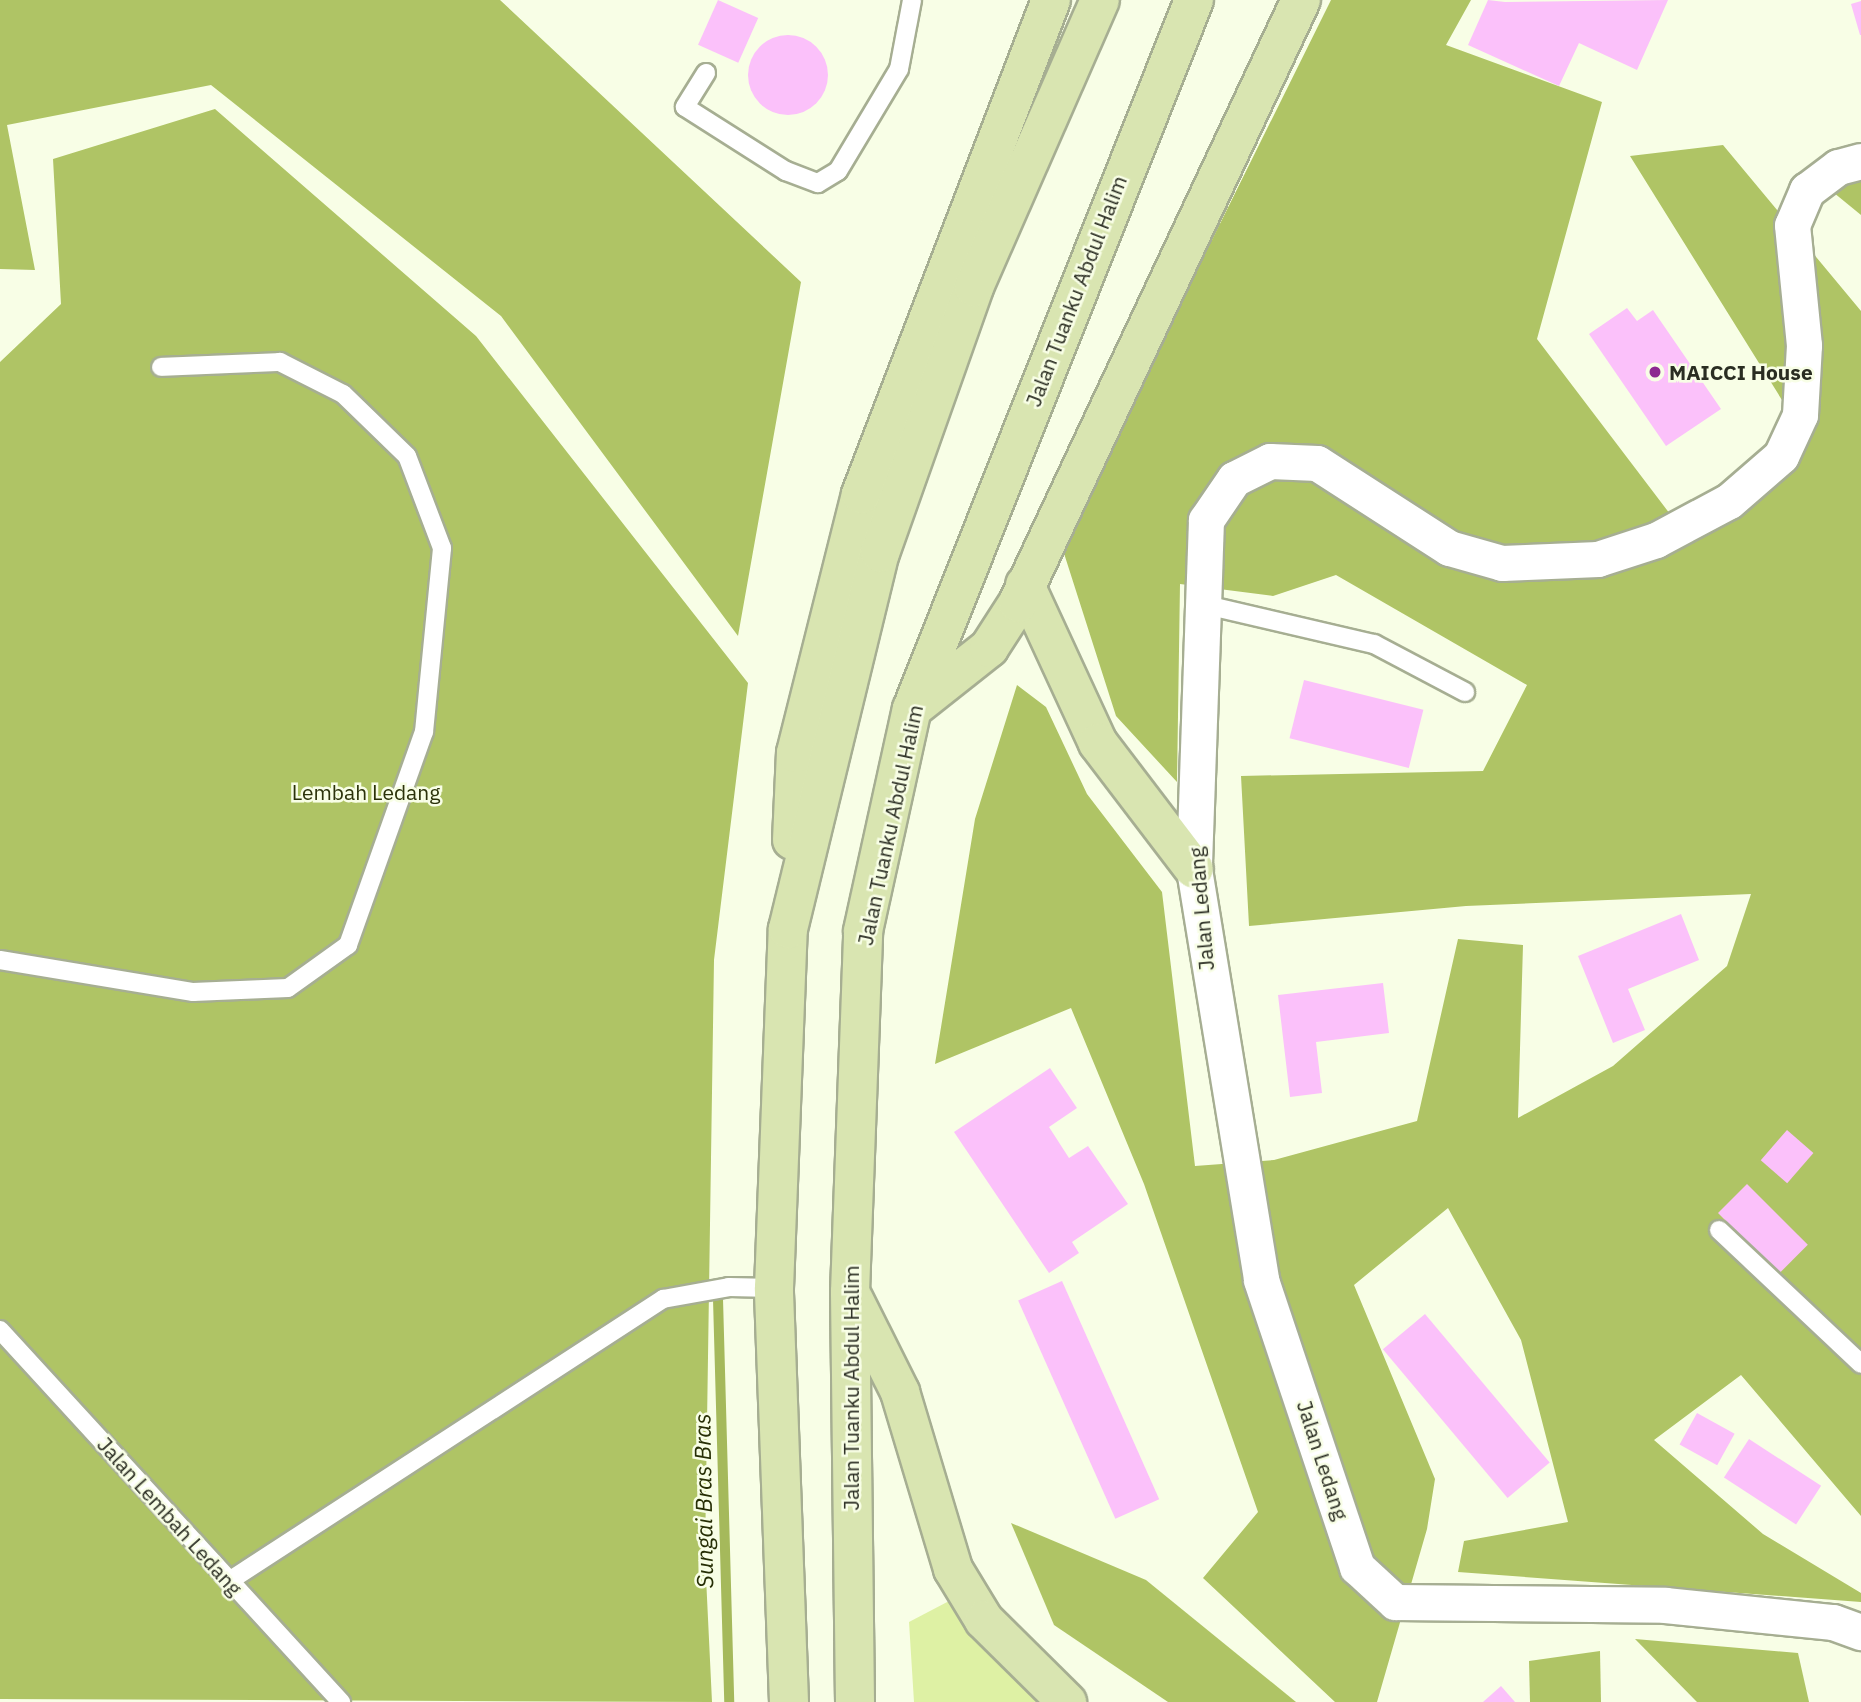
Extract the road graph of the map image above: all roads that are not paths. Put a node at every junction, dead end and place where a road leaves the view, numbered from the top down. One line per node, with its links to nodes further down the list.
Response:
1 (912, 0): 7 (lane)
2 (1052, 0): 16 (main road)
3 (1100, 0): 16 (main road)
4 (1194, 0): 8 (main road, Jalan Tuanku Abdul Halim)
5 (1221, 0): 8 (main road)
6 (1301, 0): 11 (main road)
7 (706, 73)
8 (1158, 80): 14 (main road, Jalan Tuanku Abdul Halim)
9 (1861, 160): 12 (street, Jalan Ledang)
10 (161, 368): 17 (lane)
11 (1025, 585): 14 (main road); 15 (main road)
12 (1202, 604): 13 (lane); 15 (street, Jalan Ledang)
13 (1465, 692)
14 (912, 709): 20 (main road, Jalan Tuanku Abdul Halim)
15 (1194, 869): 24 (street, Jalan Ledang)
16 (788, 929): 19 (main road)
17 (0, 960)
18 (1719, 1230): 22 (lane)
19 (774, 1288): 23 (lane); 26 (main road)
20 (850, 1292): 27 (main road, Jalan Tuanku Abdul Halim); 28 (main road)
21 (0, 1330): 23 (lane, Jalan Lembah Ledang)
22 (1861, 1364)
23 (229, 1581): 25 (lane, Jalan Lembah Ledang)
24 (1861, 1632)
25 (341, 1702)
26 (789, 1702)
27 (855, 1702)
28 (1067, 1702)

